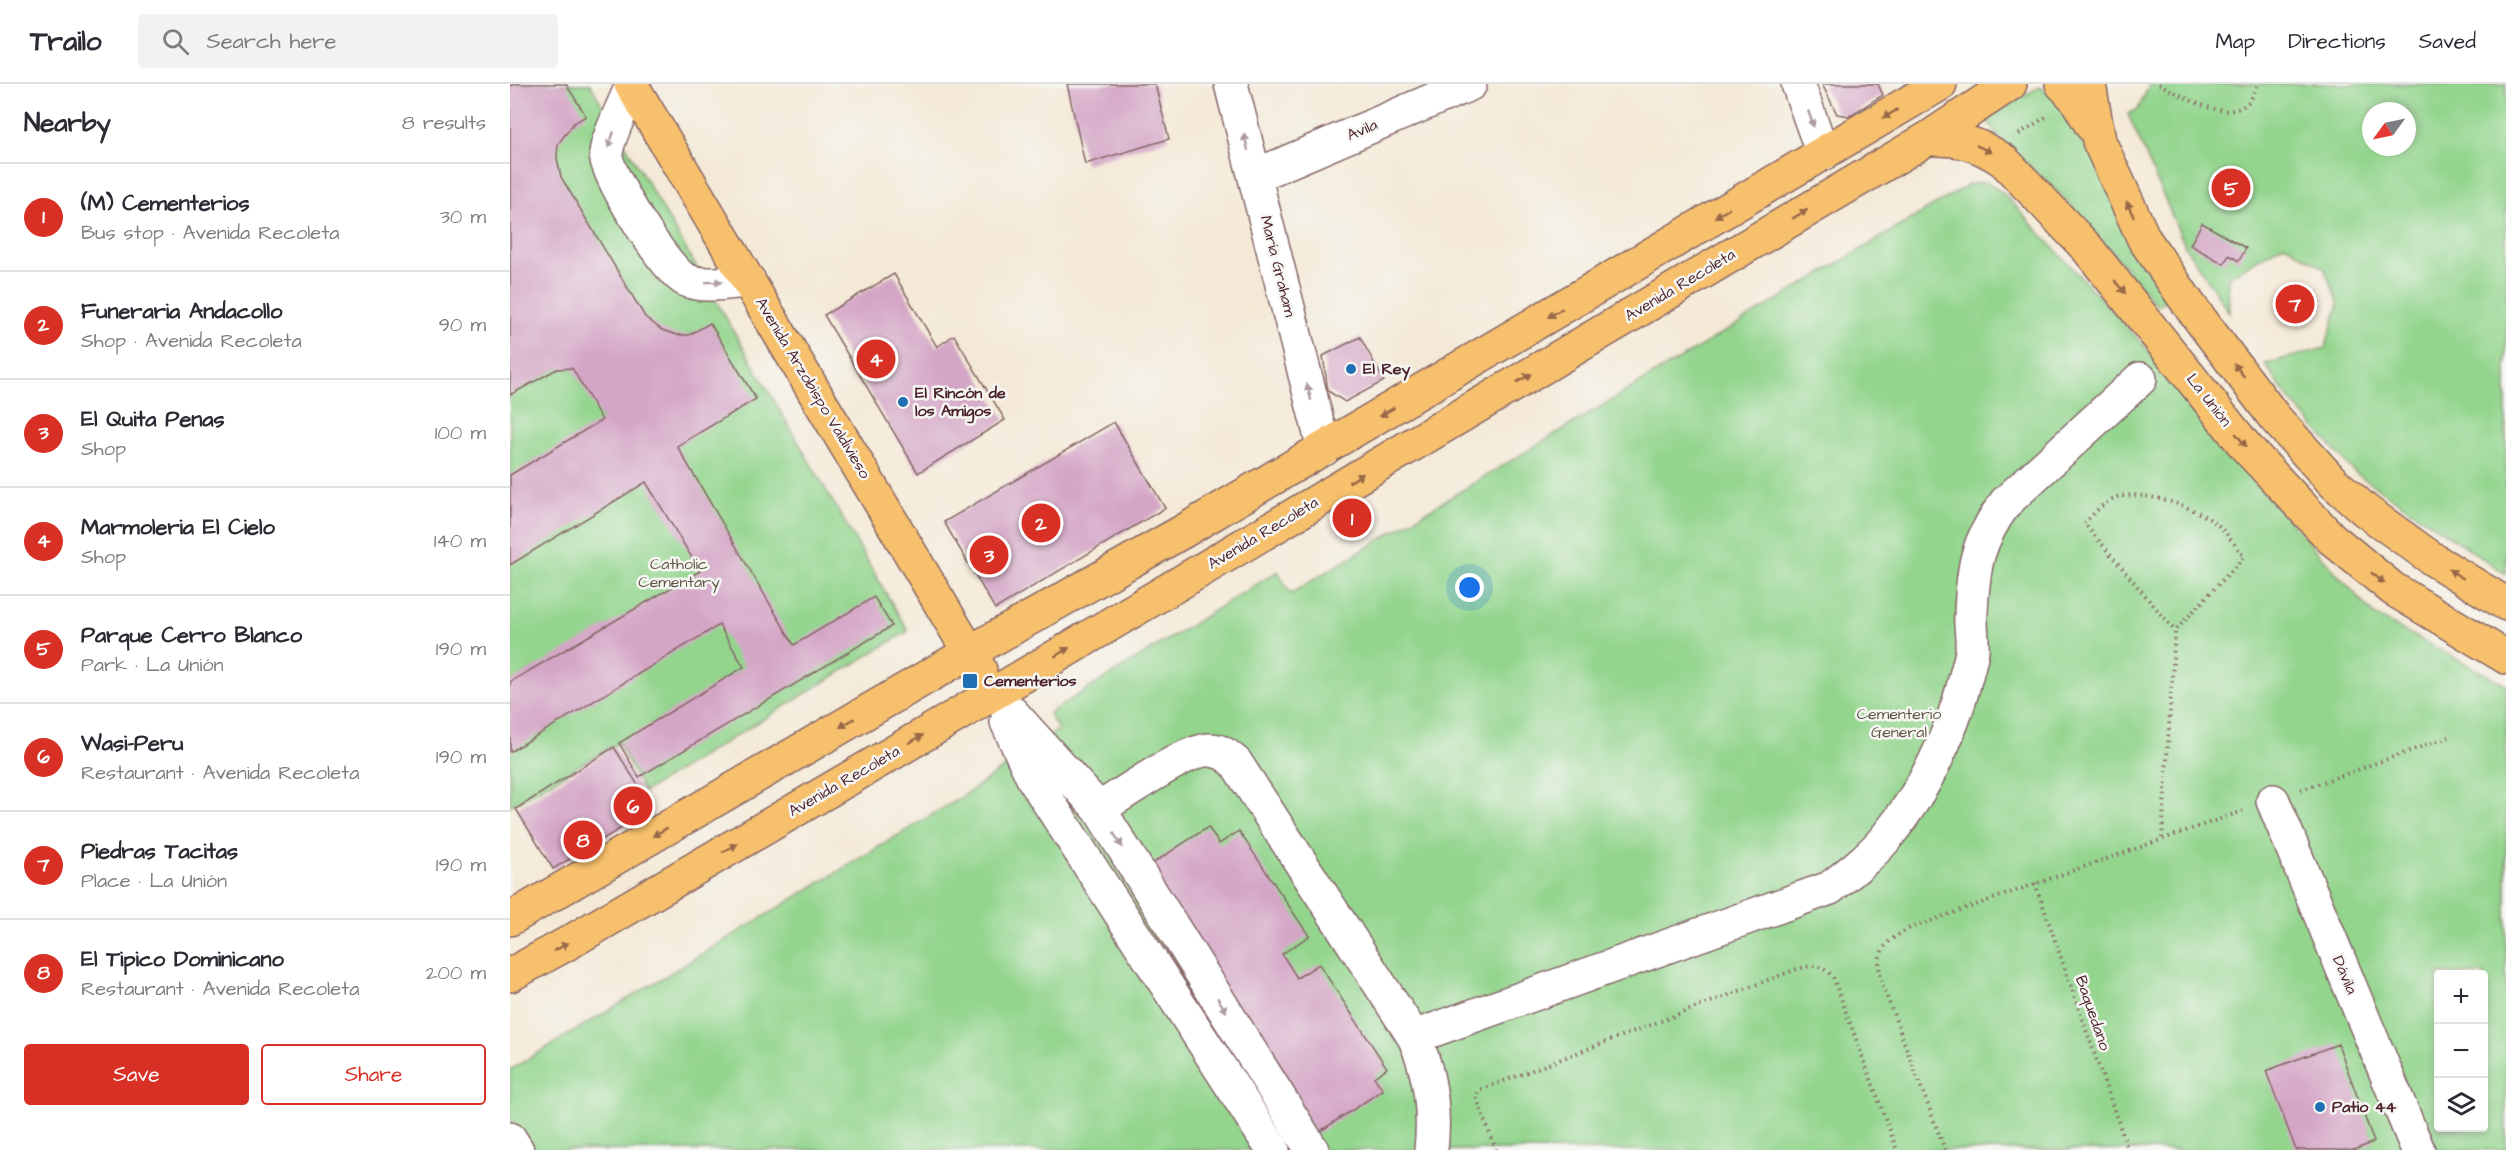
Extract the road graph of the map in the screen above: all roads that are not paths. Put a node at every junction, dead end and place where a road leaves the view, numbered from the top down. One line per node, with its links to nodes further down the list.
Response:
1 (1231, 84): 12 (street, María Graham, one-way to 1)
2 (1470, 84): 12 (street, Avila)
3 (1798, 84): 11 (street, one-way to 11)
4 (1941, 84): 11 (main road, one-way to 11)
5 (2010, 84): 9 (main road, Avenida Recoleta)
6 (2062, 84): 10 (main road)
7 (2089, 84): 10 (main road)
8 (632, 85): 13 (main road, Avenida Arzobispo Valdivieso); 13 (street, one-way to 13)
9 (1927, 139): 18 (main road, La Unión, one-way to 18); 19 (main road, Avenida Recoleta, one-way to 9)
10 (2099, 141): 16 (main road, one-way to 10)
11 (1823, 154): 15 (main road, one-way to 15)
12 (1255, 176): 15 (street, María Graham, one-way to 12)
13 (749, 281): 17 (main road, Avenida Arzobispo Valdivieso)
14 (2140, 379): 24 (street)
15 (1324, 449): 17 (main road)
16 (2506, 604)
17 (970, 652): 19 (main road, Avenida Arzobispo Valdivieso); 22 (main road, one-way to 22)
18 (2506, 657)
19 (994, 693): 21 (street); 23 (main road, Avenida Recoleta, one-way to 19); 27 (street)
20 (2273, 801): 30 (street, Dávila)
21 (1099, 809): 24 (street); 28 (street, one-way to 28)
22 (510, 919)
23 (510, 975)
24 (1414, 1037): 29 (street)
25 (510, 1139): 26 (street)
26 (517, 1150)
27 (1273, 1150)
28 (1312, 1150)
29 (1431, 1150)
30 (2418, 1150)

